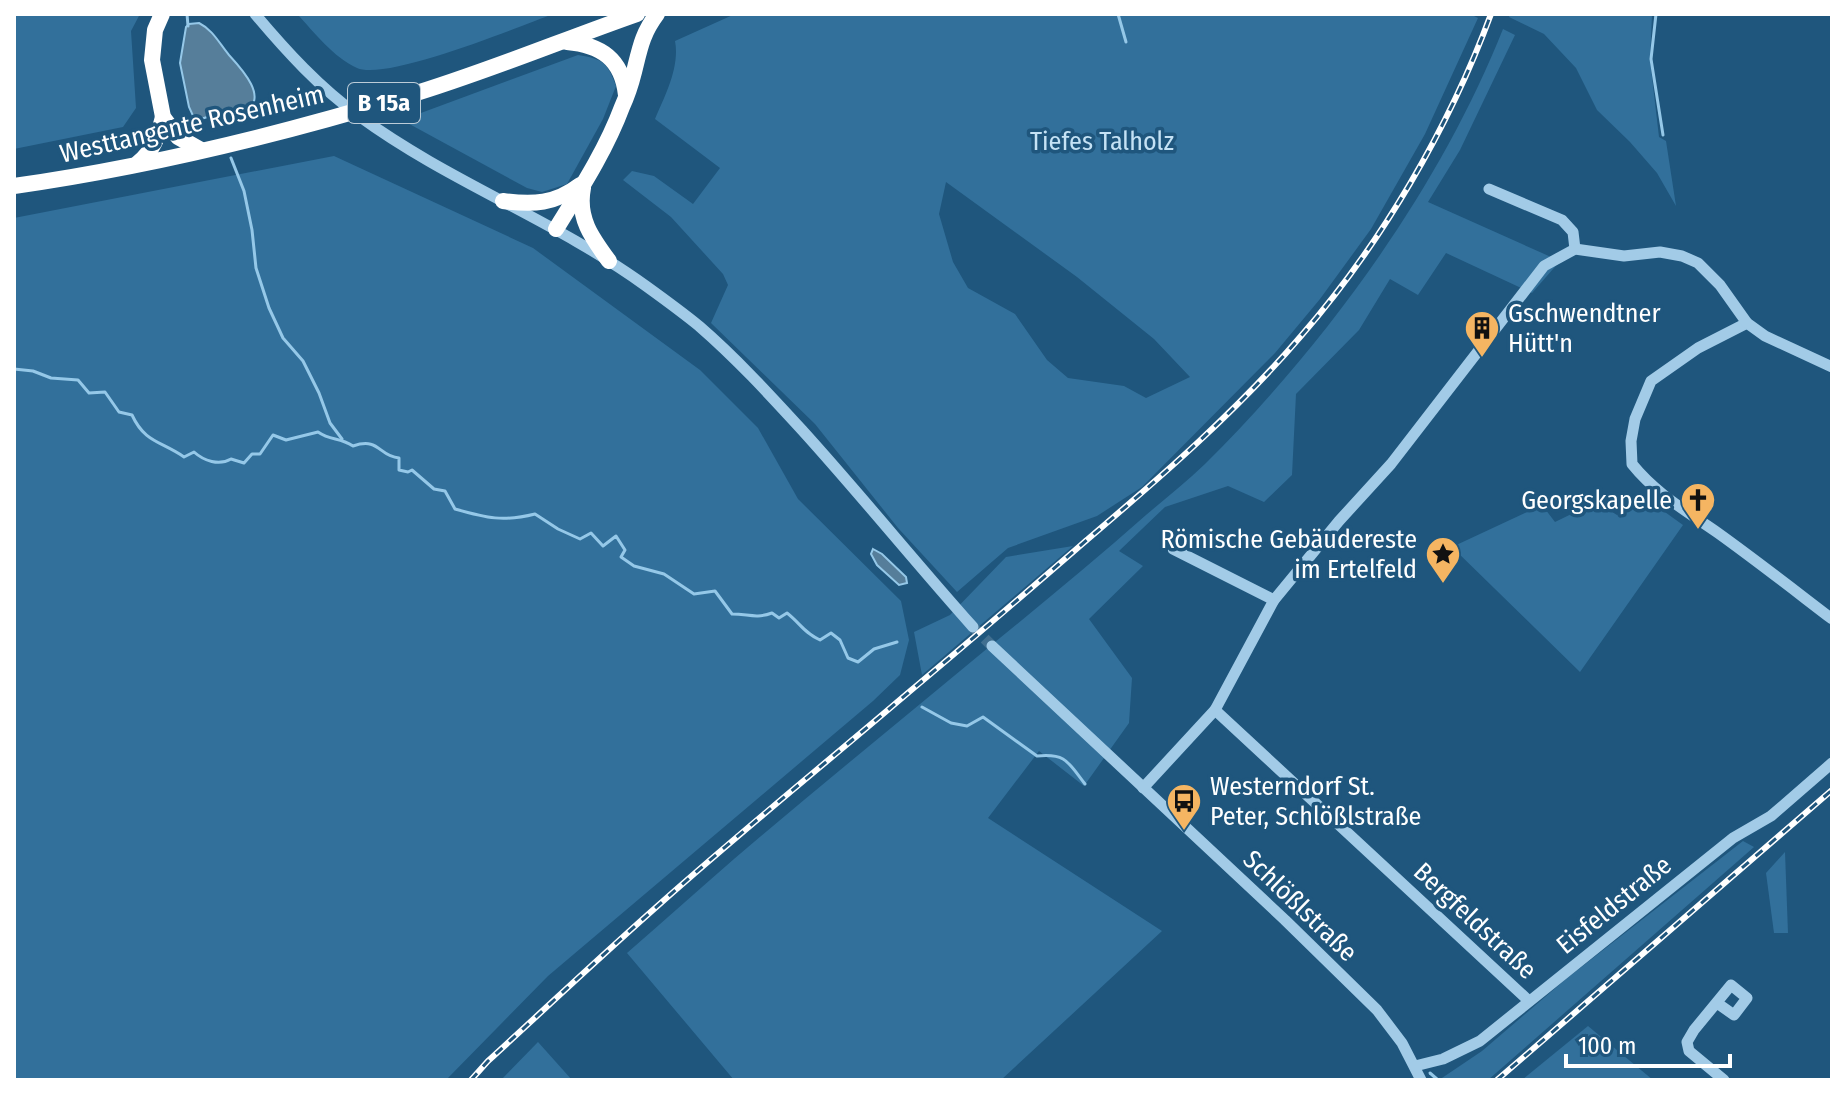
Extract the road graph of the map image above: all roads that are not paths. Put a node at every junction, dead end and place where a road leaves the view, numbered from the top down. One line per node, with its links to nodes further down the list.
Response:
1 (162, 14): 7 (highway)
2 (255, 14): 13 (street)
3 (637, 14): 5 (highway, B 15a)
4 (657, 14): 6 (highway)
5 (562, 41): 6 (highway); 8 (highway, Westtangente Rosenheim / B 15a)
6 (626, 97): 10 (highway)
7 (163, 117): 8 (highway); 9 (highway)
8 (201, 150): 9 (highway, Westtangente Rosenheim / B 15a)
9 (138, 163): 11 (highway, Westtangente Rosenheim / B 15a)
10 (584, 182): 13 (highway); 14 (highway); 16 (highway)
11 (14, 186)
12 (1489, 189): 15 (street)
13 (503, 201): 14 (street)
14 (556, 229): 16 (street)
15 (1575, 249): 17 (street); 20 (street)
16 (609, 261): 22 (street)
17 (1747, 323): 18 (street); 21 (street)
18 (1832, 367)
19 (1173, 549): 20 (street)
20 (1274, 600): 24 (street)
21 (1832, 619)
22 (973, 627)
23 (992, 646): 26 (street, Schlößlstraße)
24 (1215, 710): 26 (street); 27 (street, Bergfeldstraße)
25 (1832, 763): 27 (street, Eisfeldstraße)
26 (1143, 788): 29 (street, Schlößlstraße)
27 (1529, 1001): 29 (street, Eisfeldstraße)
28 (1717, 1003): 31 (street)
29 (1415, 1066): 30 (street, Schlößlstraße)
30 (1421, 1080)
31 (1724, 1080)

